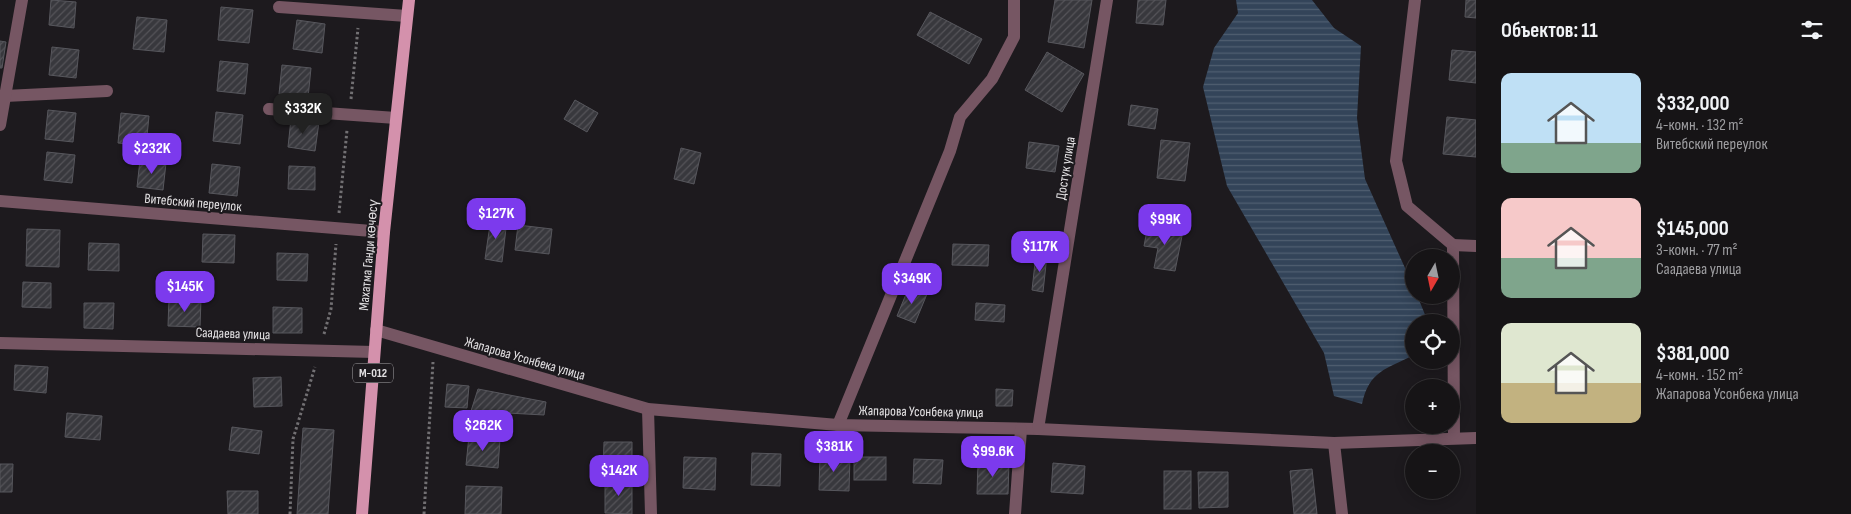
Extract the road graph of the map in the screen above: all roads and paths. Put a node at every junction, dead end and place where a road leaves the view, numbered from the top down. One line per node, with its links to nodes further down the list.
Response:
1 (22, 0): 10 (street)
2 (409, 0): 8 (main road, Махатма Ганди көчөсү)
3 (1014, 0): 26 (street)
4 (1107, 0): 28 (street, Достук улица)
5 (1414, 0): 18 (street)
6 (279, 7): 7 (street)
7 (360, 12): 8 (street); 12 (path)
8 (407, 16): 13 (main road, Махатма Ганди көчөсү)
9 (107, 91): 10 (street)
10 (5, 96): 14 (street)
11 (269, 109): 12 (street)
12 (349, 115): 13 (street); 16 (path)
13 (396, 118): 17 (main road, Махатма Ганди көчөсү)
14 (0, 125)
15 (0, 201): 16 (street, Витебский переулок)
16 (338, 228): 17 (street, Витебский переулок); 23 (path)
17 (384, 232): 20 (main road, Махатма Ганди көчөсү / М-012)
18 (1453, 245): 19 (street); 29 (street)
19 (1476, 246)
20 (376, 330): 22 (street, Жапарова Усонбека улица); 24 (main road, Махатма Ганди көчөсү / М-012)
21 (0, 343): 23 (street, Саадаева улица)
22 (434, 346): 25 (street, Жапарова Усонбека улица); 34 (path)
23 (320, 350): 24 (street, Саадаева улица); 32 (path)
24 (374, 352): 33 (main road, Махатма Ганди көчөсү / М-012)
25 (648, 409): 26 (street, Жапарова Усонбека улица); 35 (street)
26 (838, 424): 27 (street, Жапарова Усонбека улица)
27 (1021, 429): 28 (street, Жапарова Усонбека улица); 36 (street)
28 (1038, 429): 31 (street, Жапарова Усонбека улица)
29 (1454, 438): 30 (street, Жапарова Усонбека улица); 31 (street, Жапарова Усонбека улица)
30 (1476, 438)
31 (1334, 443): 37 (street)
32 (290, 514)
33 (362, 514)
34 (424, 514)
35 (651, 514)
36 (1015, 514)
37 (1342, 514)

